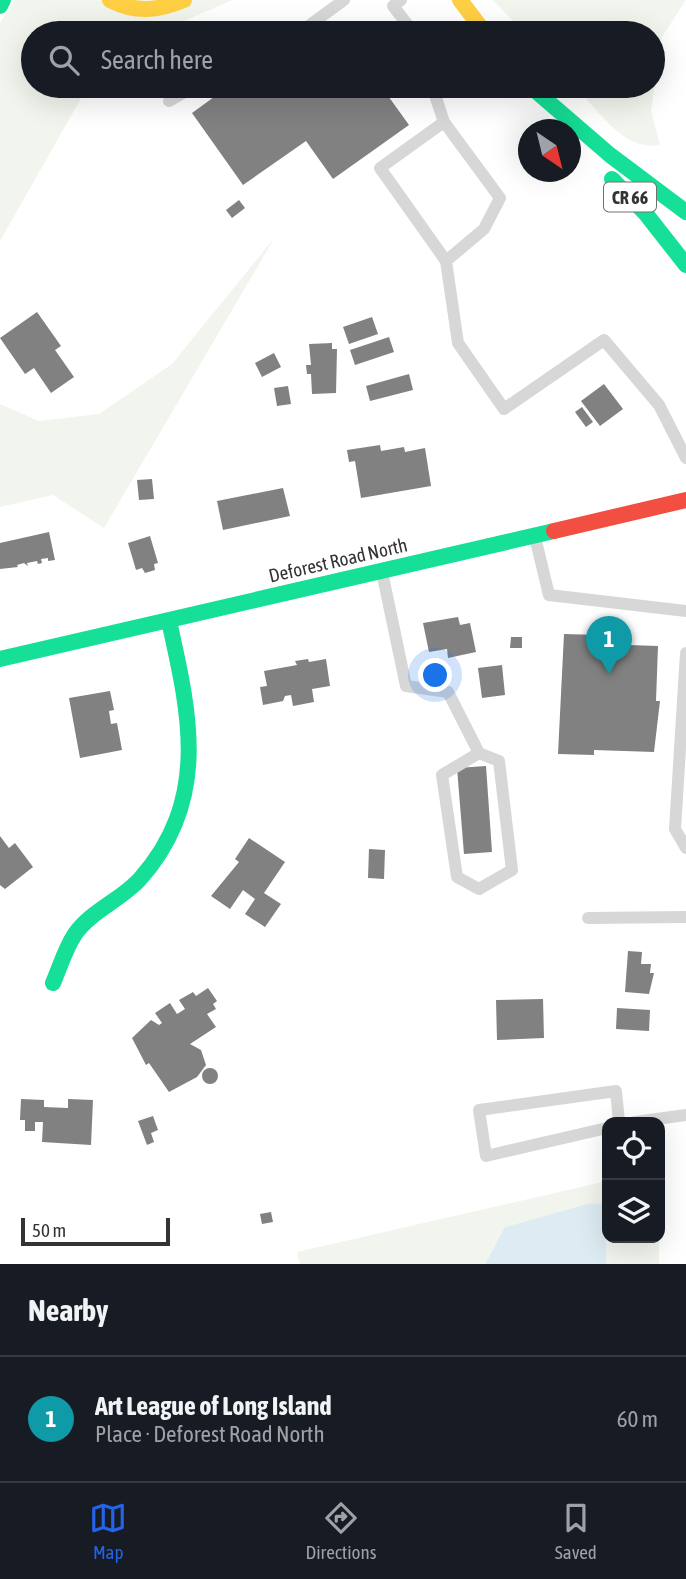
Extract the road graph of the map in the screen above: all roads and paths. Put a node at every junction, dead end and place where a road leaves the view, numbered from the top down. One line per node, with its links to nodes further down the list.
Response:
1 (4, 0): 7 (main road)
2 (110, 0): 3 (main road)
3 (184, 0)
4 (344, 0): 8 (lane)
5 (460, 0): 10 (main road)
6 (394, 2): 9 (lane)
7 (0, 6)
8 (315, 21)
9 (406, 21)
10 (475, 21)
11 (174, 98): 15 (lane)
12 (436, 98): 17 (lane)
13 (540, 98): 16 (main road, CR 66)
14 (543, 98): 19 (main road)
15 (169, 101)
16 (558, 119)
17 (443, 122): 20 (lane); 20 (lane)
18 (581, 145): 21 (main road, CR 66)
19 (686, 212)
20 (446, 261): 22 (lane)
21 (686, 265)
22 (686, 458)
23 (686, 500): 24 (main road, Deforest Road North)
24 (535, 537): 25 (main road, Deforest Road North); 26 (lane)
25 (382, 572): 27 (main road, Deforest Road North); 30 (lane)
26 (686, 611)
27 (169, 621): 29 (main road, Deforest Road North); 35 (main road)
28 (686, 653): 31 (lane)
29 (0, 659)
30 (479, 753): 30 (lane)
31 (681, 817): 32 (lane)
32 (686, 848)
33 (686, 917): 34 (lane)
34 (588, 918)
35 (53, 983)
36 (686, 1115): 38 (lane)
37 (619, 1117): 39 (lane)
38 (665, 1118)
39 (602, 1129)

